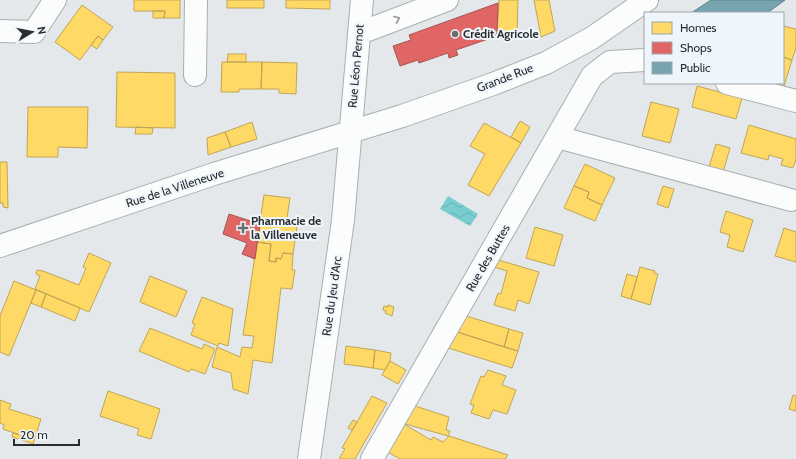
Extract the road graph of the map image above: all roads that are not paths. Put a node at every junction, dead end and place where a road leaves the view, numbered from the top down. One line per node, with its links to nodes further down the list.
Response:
1 (55, 0): 7 (street)
2 (196, 0): 9 (street)
3 (362, 0): 6 (street, Rue Léon Pernot)
4 (447, 0): 6 (street, one-way to 4)
5 (647, 0): 12 (street, Grande Rue)
6 (360, 30): 12 (street, Rue Léon Pernot)
7 (0, 31)
8 (644, 60): 13 (street, Rue des Buttes)
9 (195, 75)
10 (730, 84): 11 (street)
11 (796, 101)
12 (350, 132): 15 (street, Rue de la Villeneuve); 16 (street, Rue du Jeu d'Arc)
13 (557, 136): 14 (street); 17 (street, Rue des Buttes)
14 (791, 200)
15 (0, 246)
16 (309, 459)
17 (372, 459)

